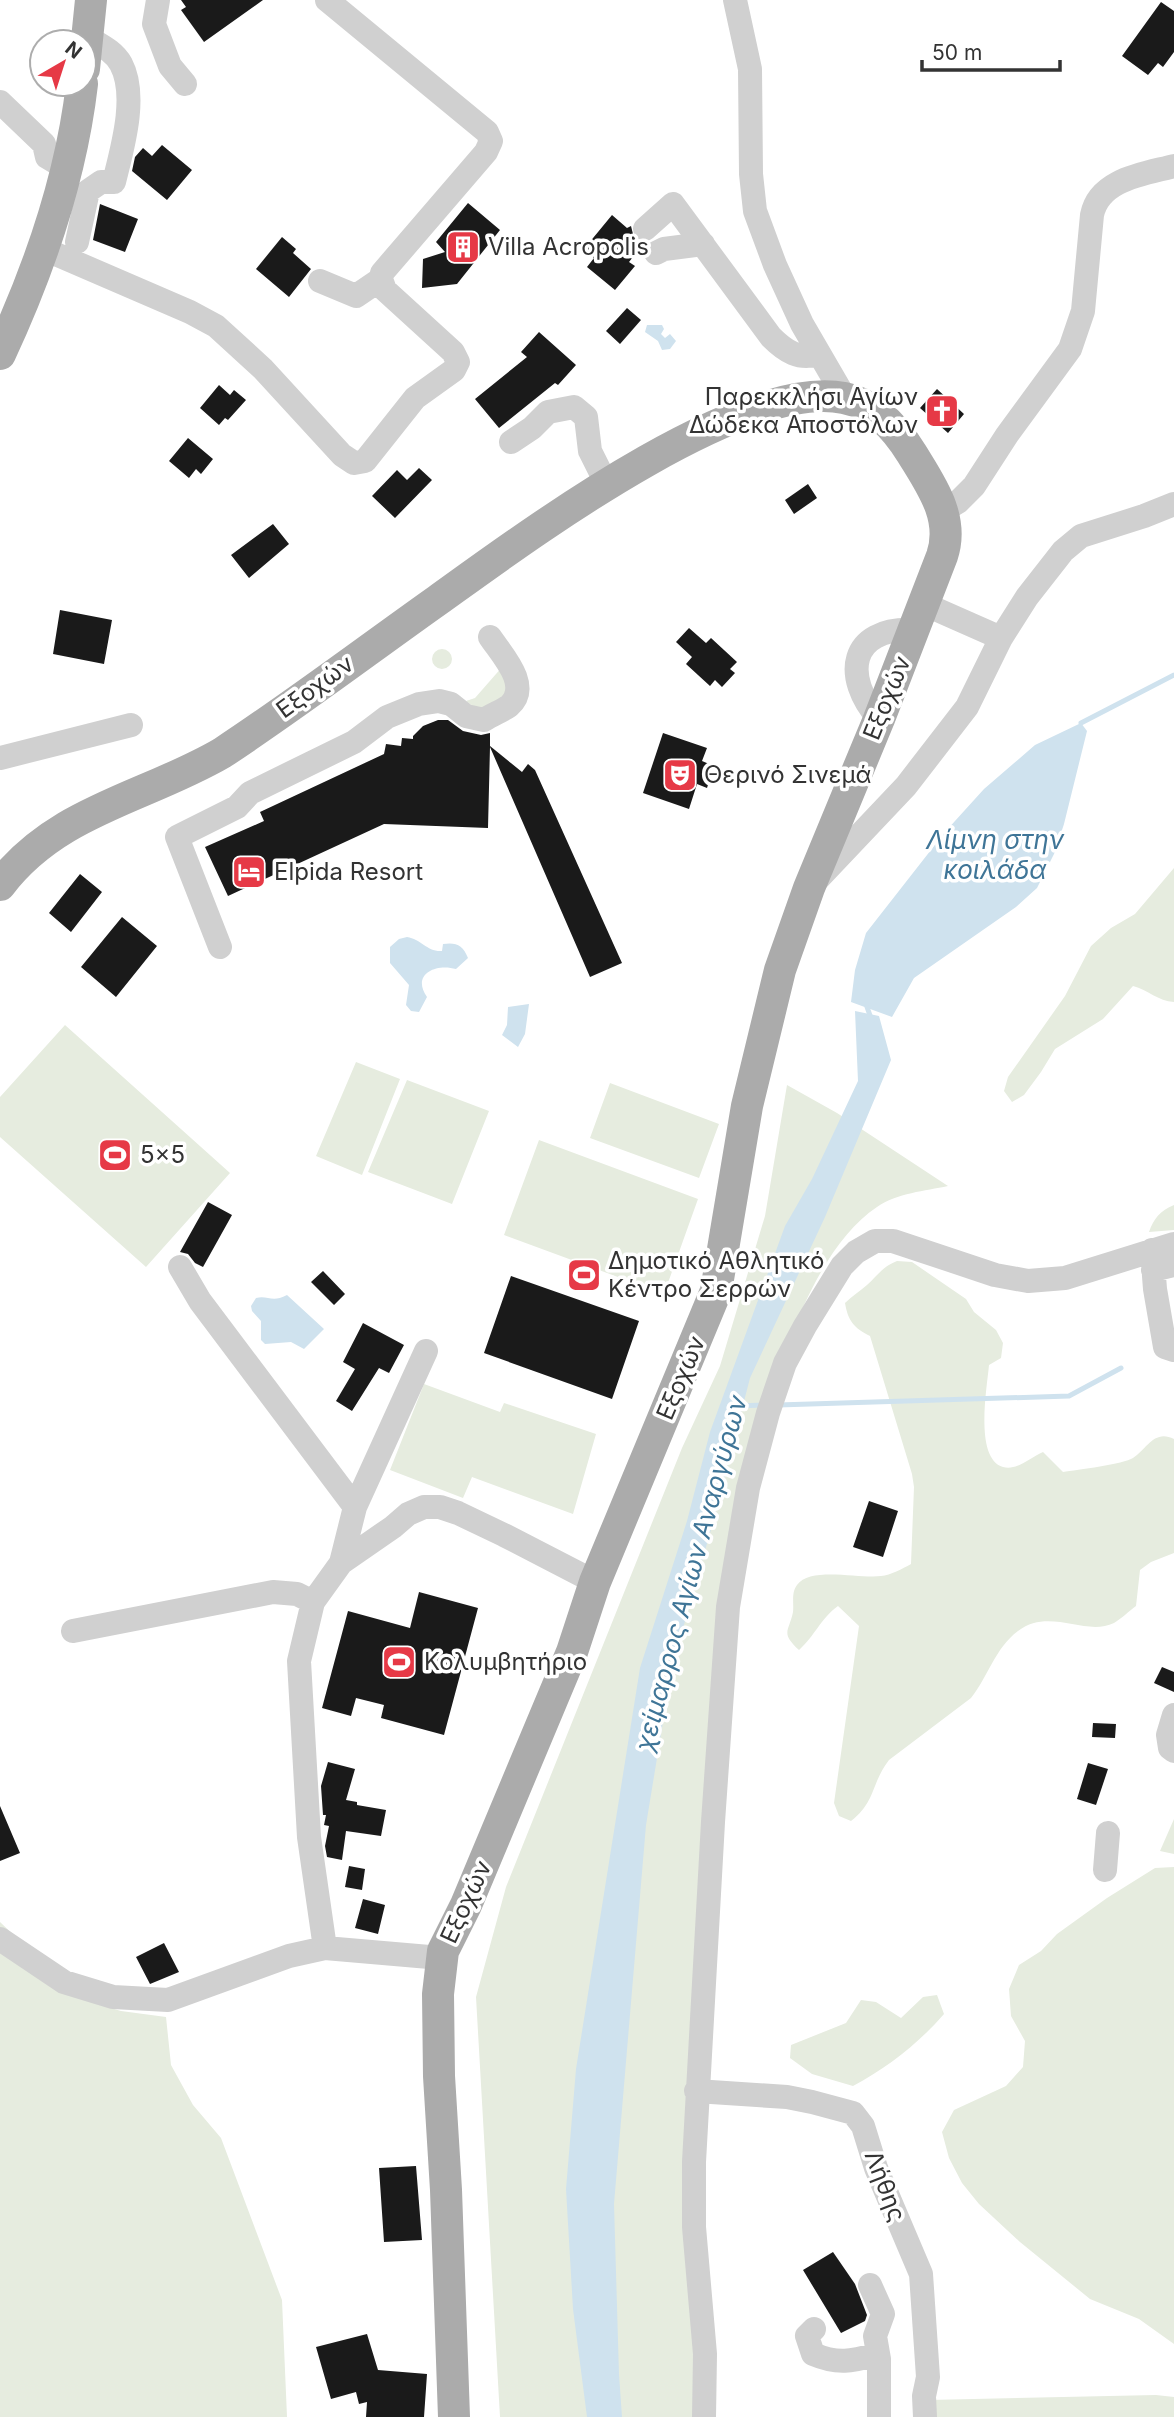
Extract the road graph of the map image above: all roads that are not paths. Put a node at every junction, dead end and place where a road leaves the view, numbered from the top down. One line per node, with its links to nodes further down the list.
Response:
1 (91, 0): 5 (main road)
2 (158, 0): 7 (street)
3 (327, 0): 17 (street)
4 (735, 0): 20 (street)
5 (88, 28)
6 (98, 44): 13 (street)
7 (185, 84)
8 (80, 98): 11 (main road)
9 (0, 102): 11 (street)
10 (1174, 166): 25 (street)
11 (67, 169): 15 (main road)
12 (645, 229): 14 (street)
13 (77, 242)
14 (702, 244): 16 (street); 20 (street)
15 (44, 249): 17 (street); 19 (main road)
16 (656, 253)
17 (381, 279): 18 (street)
18 (320, 281)
19 (0, 354)
20 (820, 354): 21 (street)
21 (845, 398): 23 (main road, Εξοχών); 25 (main road, Εξοχών)
22 (511, 442): 23 (street)
23 (607, 485): 32 (main road, Εξοχών)
24 (1174, 504): 28 (street)
25 (943, 511): 26 (main road, Εξοχών)
26 (919, 617): 28 (street); 29 (main road, Εξοχών); 29 (street)
27 (490, 637): 34 (street)
28 (1002, 638): 33 (street)
29 (879, 719): 33 (main road, Εξοχών)
30 (131, 725): 31 (street)
31 (0, 758)
32 (0, 885)
33 (809, 888): 41 (main road, Εξοχών)
34 (220, 947)
35 (1163, 1257): 37 (street); 51 (street)
36 (180, 1266): 39 (street)
37 (1174, 1350)
38 (426, 1351): 39 (street)
39 (355, 1507): 40 (street)
40 (341, 1563): 41 (street); 42 (street)
41 (595, 1582): 50 (main road, Εξοχών)
42 (313, 1602): 43 (street); 49 (street)
43 (73, 1631)
44 (1174, 1715): 45 (street)
45 (1174, 1751)
46 (1108, 1833): 47 (street)
47 (1105, 1870)
48 (0, 1940): 49 (street, Εξοχών)
49 (325, 1948): 50 (street, Εξοχών)
50 (442, 1958): 55 (main road, Εξοχών)
51 (696, 2091): 56 (street); 58 (street, Λήθης)
52 (870, 2285): 54 (street)
53 (814, 2329): 54 (street)
54 (878, 2354): 57 (street)
55 (454, 2417)
56 (704, 2417)
57 (879, 2417)
58 (925, 2417)

